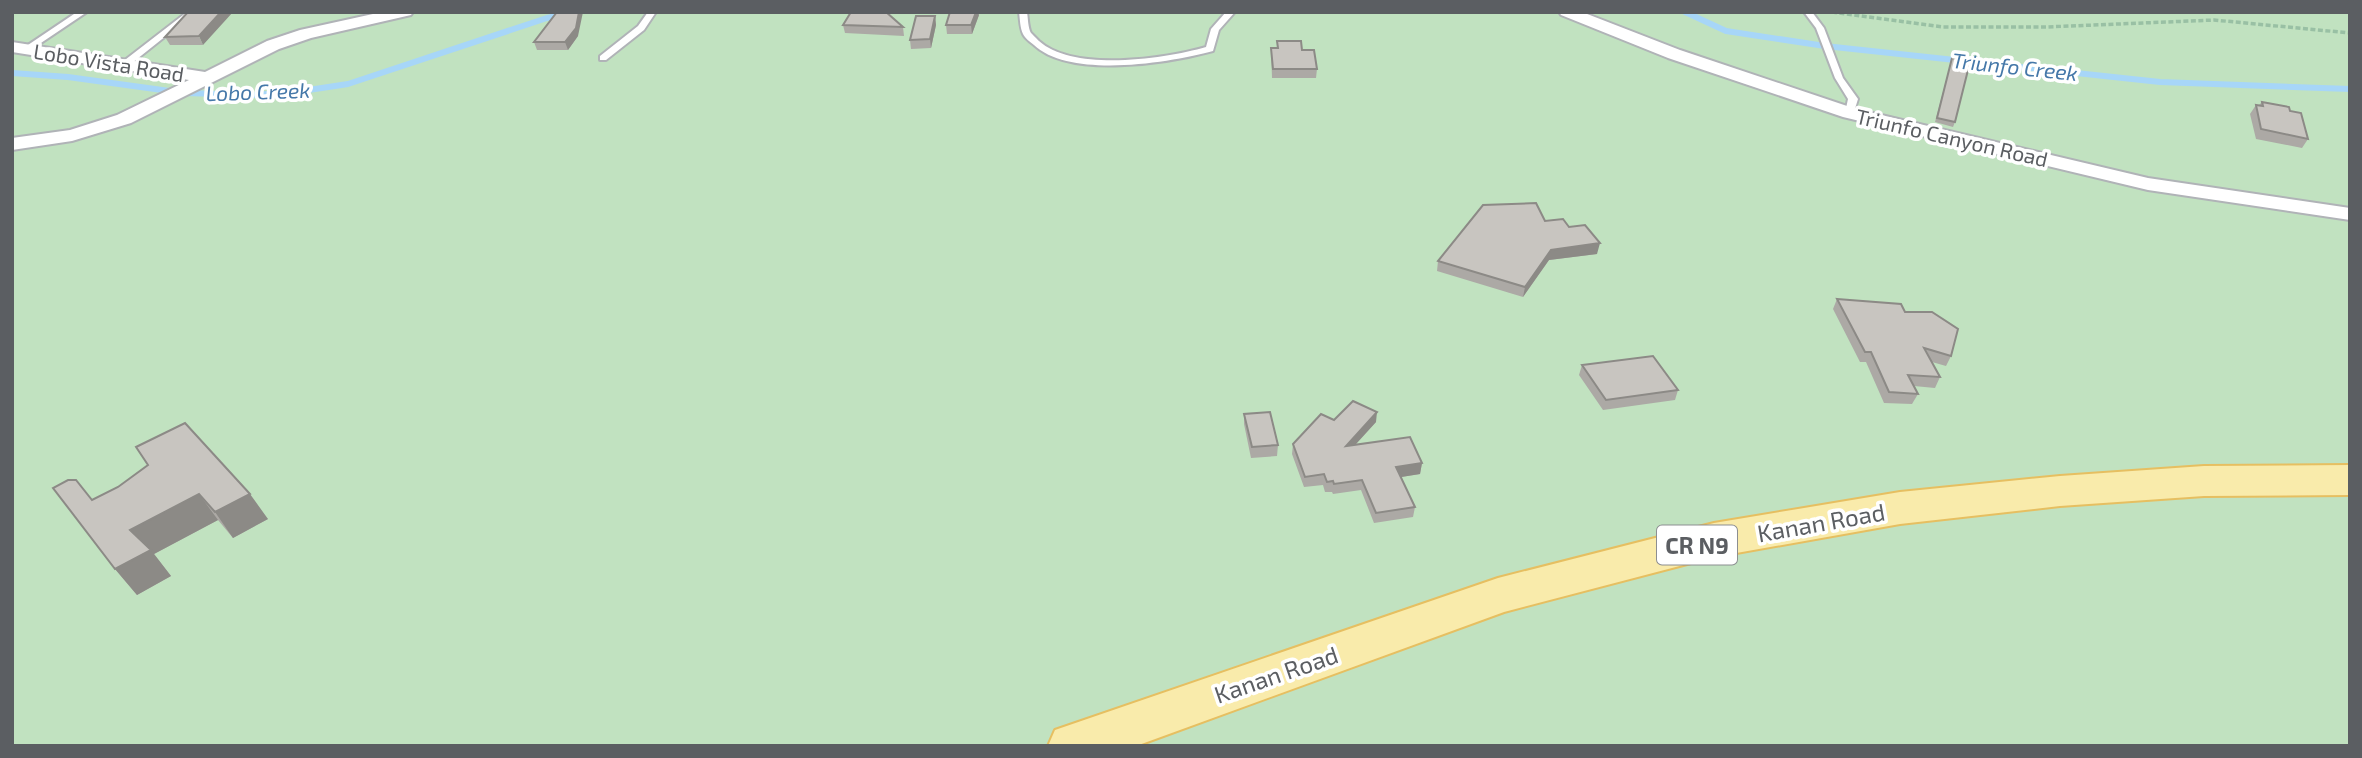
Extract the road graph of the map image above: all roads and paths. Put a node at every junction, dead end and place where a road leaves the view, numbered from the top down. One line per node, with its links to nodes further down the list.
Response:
1 (83, 12): 11 (lane)
2 (192, 12): 13 (lane)
3 (405, 12): 14 (street)
4 (652, 12): 12 (lane)
5 (1023, 12): 6 (lane)
6 (1231, 12)
7 (1567, 12): 15 (street, Triunfo Canyon Road)
8 (1808, 12): 15 (lane)
9 (1832, 12): 10 (path)
10 (2350, 33)
11 (19, 48): 13 (street, Lobo Vista Road)
12 (603, 58)
13 (124, 65): 14 (street, Lobo Vista Road)
14 (201, 80): 16 (street)
15 (1850, 113): 17 (street, Triunfo Canyon Road)
16 (12, 144)
17 (2350, 214)
18 (2350, 480): 19 (main road, Kanan Road / CR N9)
19 (1073, 746)

